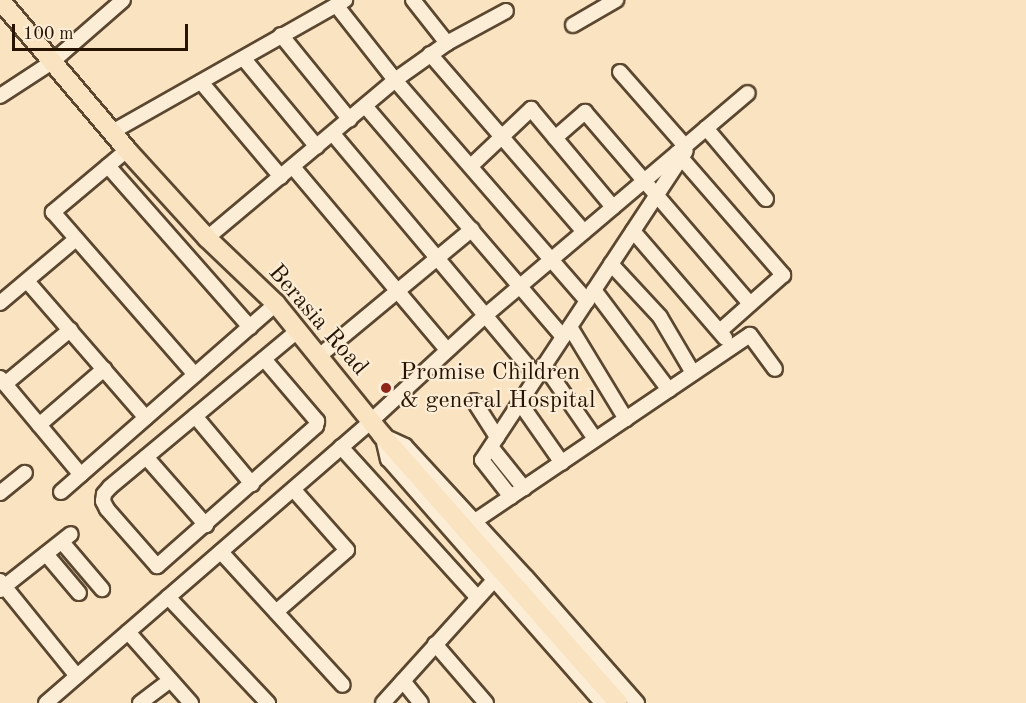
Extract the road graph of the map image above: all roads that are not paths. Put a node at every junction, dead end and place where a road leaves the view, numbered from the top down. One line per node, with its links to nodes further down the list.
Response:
1 (0, 0): 12 (main road, Berasia Road)
2 (123, 0): 12 (street)
3 (413, 0): 9 (street)
4 (610, 2): 7 (street)
5 (340, 3): 8 (street); 14 (street)
6 (506, 11): 9 (street)
7 (573, 25)
8 (281, 35): 11 (street); 19 (street)
9 (447, 43): 10 (street)
10 (430, 54): 14 (street); 24 (street)
11 (244, 59): 15 (street); 25 (street)
12 (52, 62): 17 (street); 21 (main road, Berasia Road)
13 (620, 72): 27 (street)
14 (395, 80): 18 (street); 29 (street)
15 (201, 82): 21 (street); 31 (street)
16 (748, 93): 20 (street)
17 (0, 96)
18 (366, 107): 19 (street); 36 (street)
19 (350, 120): 22 (street)
20 (706, 128): 27 (street); 34 (street)
21 (112, 132): 26 (main road, Berasia Road)
22 (333, 134): 25 (street); 41 (street)
23 (555, 138): 24 (street); 32 (street); 35 (street)
24 (502, 139): 29 (street); 38 (street)
25 (317, 147): 30 (street)
26 (127, 150): 28 (street); 39 (main road, Berasia Road)
27 (684, 150): 32 (street); 33 (street); 50 (street)
28 (108, 166): 40 (street); 52 (street)
29 (471, 166): 42 (street)
30 (293, 167): 31 (street); 46 (street)
31 (282, 177): 39 (street)
32 (644, 181): 33 (street); 35 (street)
33 (656, 196): 37 (street); 50 (street)
34 (766, 199)
35 (613, 207): 38 (street)
36 (472, 229): 41 (street); 45 (street)
37 (633, 231): 43 (street); 55 (street)
38 (584, 232): 42 (street)
39 (207, 238): 49 (main road, Berasia Road)
40 (76, 239): 44 (street); 65 (street)
41 (437, 257): 46 (street); 51 (street)
42 (552, 259): 45 (street); 47 (street)
43 (611, 264): 47 (street); 64 (street)
44 (27, 281): 48 (street); 53 (street)
45 (521, 285): 51 (street); 56 (street)
46 (397, 291): 58 (street); 59 (street)
47 (591, 295): 56 (street); 67 (street)
48 (0, 303)
49 (276, 304): 52 (street); 54 (main road, Berasia Road)
50 (750, 304): 55 (street)
51 (486, 315): 58 (street); 63 (street)
52 (249, 327): 65 (street)
53 (70, 330): 61 (street); 66 (street)
54 (297, 331): 59 (main road, Berasia Road); 60 (street)
55 (720, 331): 57 (street)
56 (567, 332): 63 (street); 72 (street)
57 (732, 347): 62 (street); 64 (street)
58 (447, 350): 74 (street)
59 (318, 357): 74 (main road, Berasia Road)
60 (264, 358): 70 (street); 82 (street)
61 (104, 369): 71 (street); 73 (street)
62 (775, 369)
63 (541, 371): 69 (street); 75 (street)
64 (693, 373): 67 (street)
65 (195, 375): 71 (street)
66 (2, 381): 73 (street)
67 (669, 390): 72 (street)
68 (474, 401): 76 (street)
69 (520, 403): 76 (street); 79 (street)
70 (195, 416): 78 (street); 82 (street)
71 (146, 418): 81 (street)
72 (626, 419): 75 (street)
73 (39, 425): 81 (street)
74 (377, 428): 77 (street); 88 (street); 92 (street); 113 (main road, Berasia Road)
75 (595, 440): 79 (street)
76 (494, 442): 83 (street); 87 (street)
77 (341, 447): 84 (street); 97 (street)
78 (146, 457): 89 (street); 89 (street)
79 (562, 463): 83 (street)
80 (25, 473): 86 (street)
81 (81, 475): 85 (street)
82 (252, 484): 89 (street)
83 (524, 488): 87 (street)
84 (293, 489): 90 (street); 98 (street)
85 (61, 492)
86 (0, 493)
87 (511, 497): 88 (street)
88 (475, 521): 114 (street)
89 (206, 525)
90 (221, 552): 96 (street); 98 (street)
91 (46, 554): 93 (street); 94 (street); 95 (street)
92 (495, 579): 97 (street); 112 (street)
93 (1, 586): 101 (street)
94 (102, 589)
95 (79, 593)
96 (168, 597): 99 (street); 108 (street)
97 (477, 597): 100 (street)
98 (276, 612): 104 (street)
99 (128, 633): 101 (street); 102 (street)
100 (435, 644): 103 (street); 111 (street)
101 (77, 676): 105 (street)
102 (170, 680): 106 (street); 107 (street)
103 (403, 681): 109 (street); 110 (street)
104 (343, 685)
105 (46, 703)
106 (140, 703)
107 (191, 703)
108 (268, 703)
109 (382, 703)
110 (422, 703)
111 (486, 703)
112 (602, 703)
113 (618, 703)
114 (637, 703)

